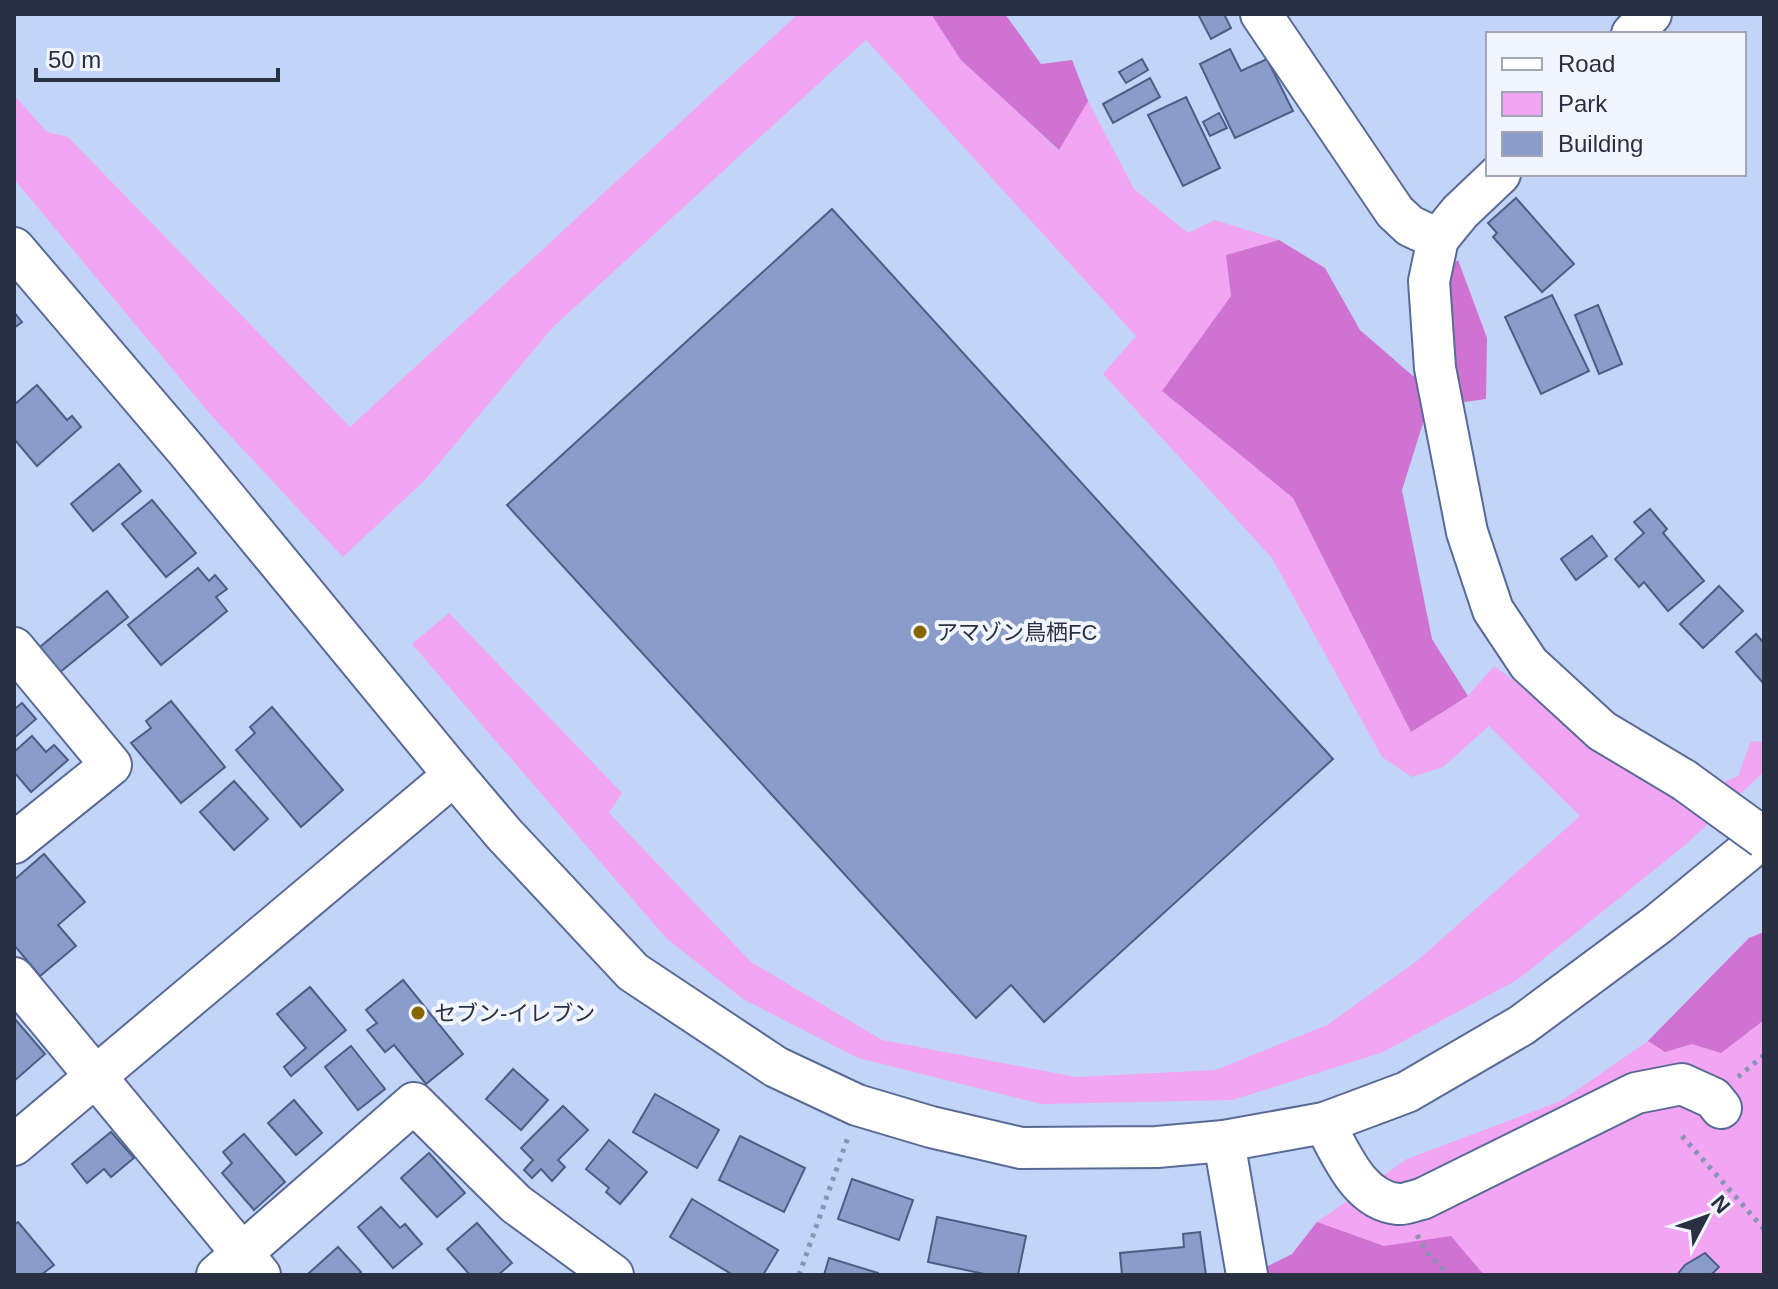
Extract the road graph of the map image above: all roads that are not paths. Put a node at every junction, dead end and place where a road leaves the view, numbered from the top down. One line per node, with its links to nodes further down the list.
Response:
1 (1261, 14): 5 (street)
2 (1651, 14): 3 (street)
3 (1634, 32)
4 (1498, 176): 5 (street)
5 (1438, 239): 9 (street, bridge)
6 (14, 248): 8 (street)
7 (14, 648): 10 (street)
8 (454, 775): 12 (street); 15 (street)
9 (1764, 837): 14 (street)
10 (14, 843)
11 (14, 978): 12 (street)
12 (94, 1077): 16 (street); 17 (street)
13 (1721, 1108): 14 (street)
14 (1324, 1123): 15 (street)
15 (1224, 1141): 19 (street)
16 (14, 1145)
17 (239, 1268): 18 (street)
18 (613, 1275)
19 (1247, 1275)

